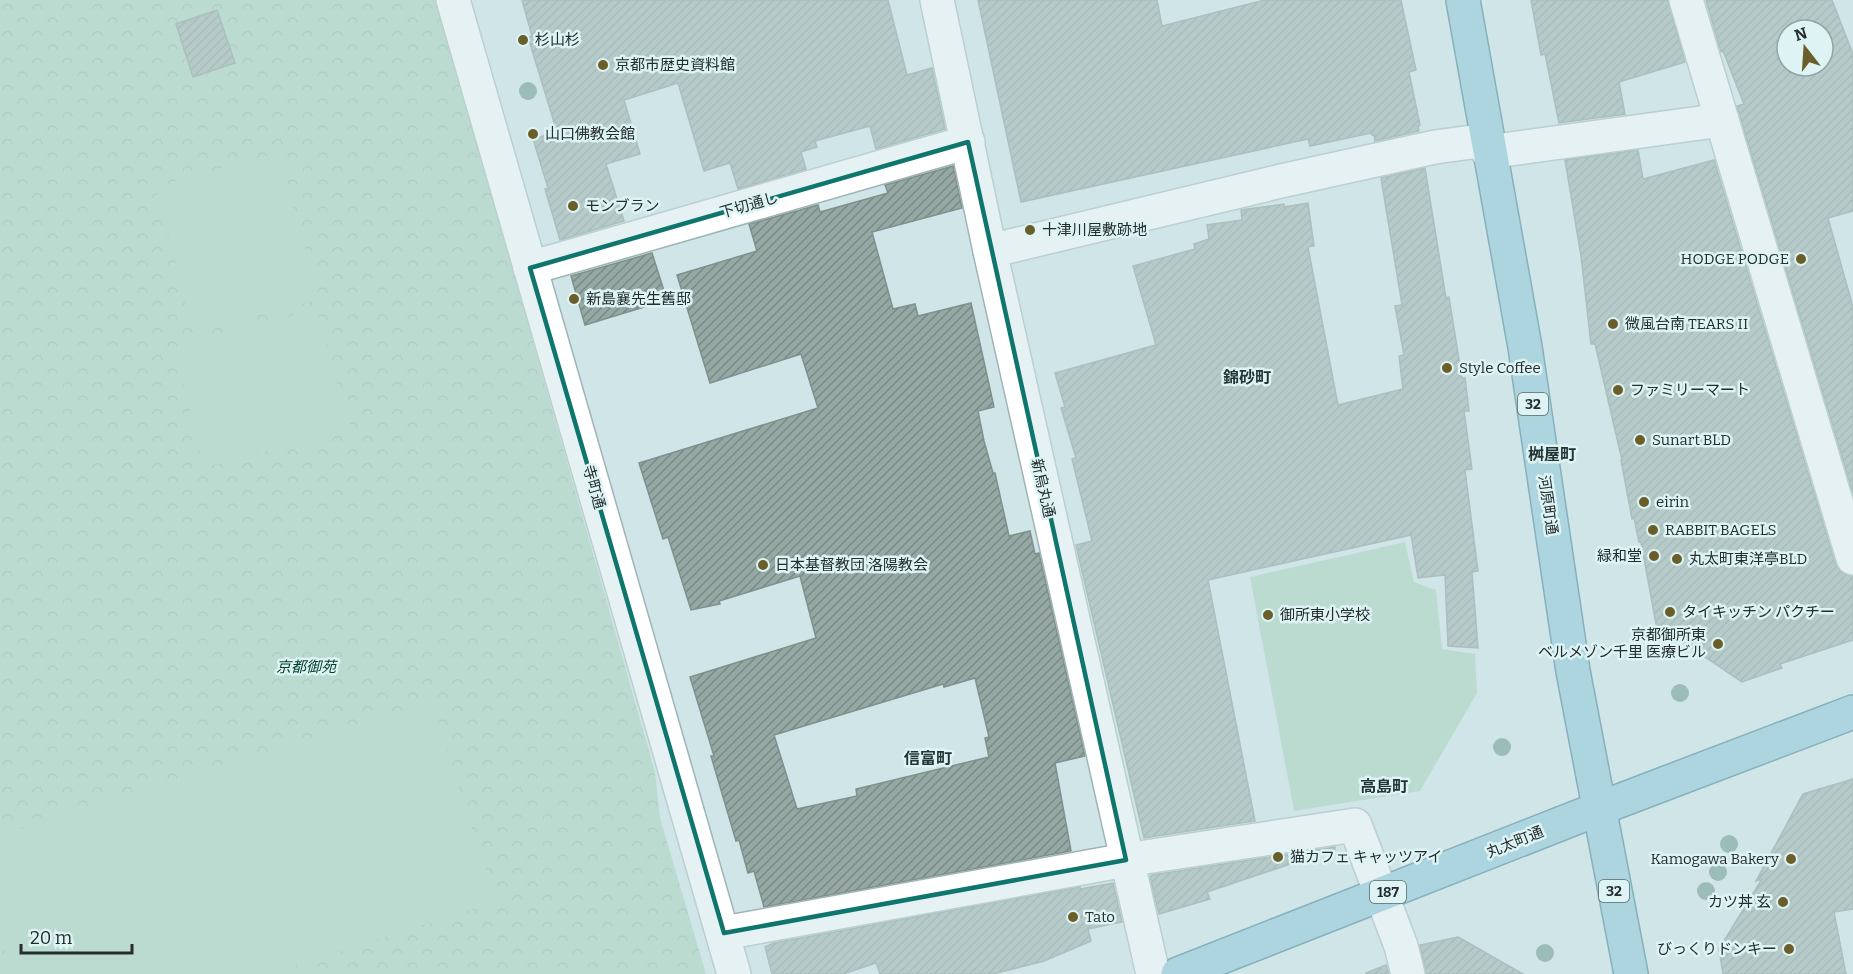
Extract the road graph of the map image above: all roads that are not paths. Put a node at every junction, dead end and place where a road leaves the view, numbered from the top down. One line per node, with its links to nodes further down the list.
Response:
1 (453, 0): 9 (street, 寺町通)
2 (937, 0): 6 (street, 新烏丸通)
3 (1463, 0): 7 (main road, 河原町通 / 32)
4 (1686, 0): 5 (street)
5 (1722, 120): 7 (street); 10 (street)
6 (968, 142): 8 (street, 新烏丸通); 9 (street, 下切通し)
7 (1487, 146): 8 (street); 12 (main road, 河原町通 / 32)
8 (990, 251): 13 (street, 新烏丸通)
9 (530, 268): 15 (street, 寺町通)
10 (1853, 558)
11 (1853, 712): 12 (main road, 丸太町通 / 187)
12 (1598, 808): 14 (main road, 丸太町通 / 187); 20 (main road, 河原町通 / 32)
13 (1126, 860): 14 (street); 15 (street); 17 (street, 新烏丸通)
14 (1381, 895): 18 (main road, 丸太町通 / 187); 19 (street)
15 (724, 933): 16 (street, 寺町通)
16 (734, 974)
17 (1153, 974)
18 (1178, 974)
19 (1408, 974)
20 (1631, 974)

